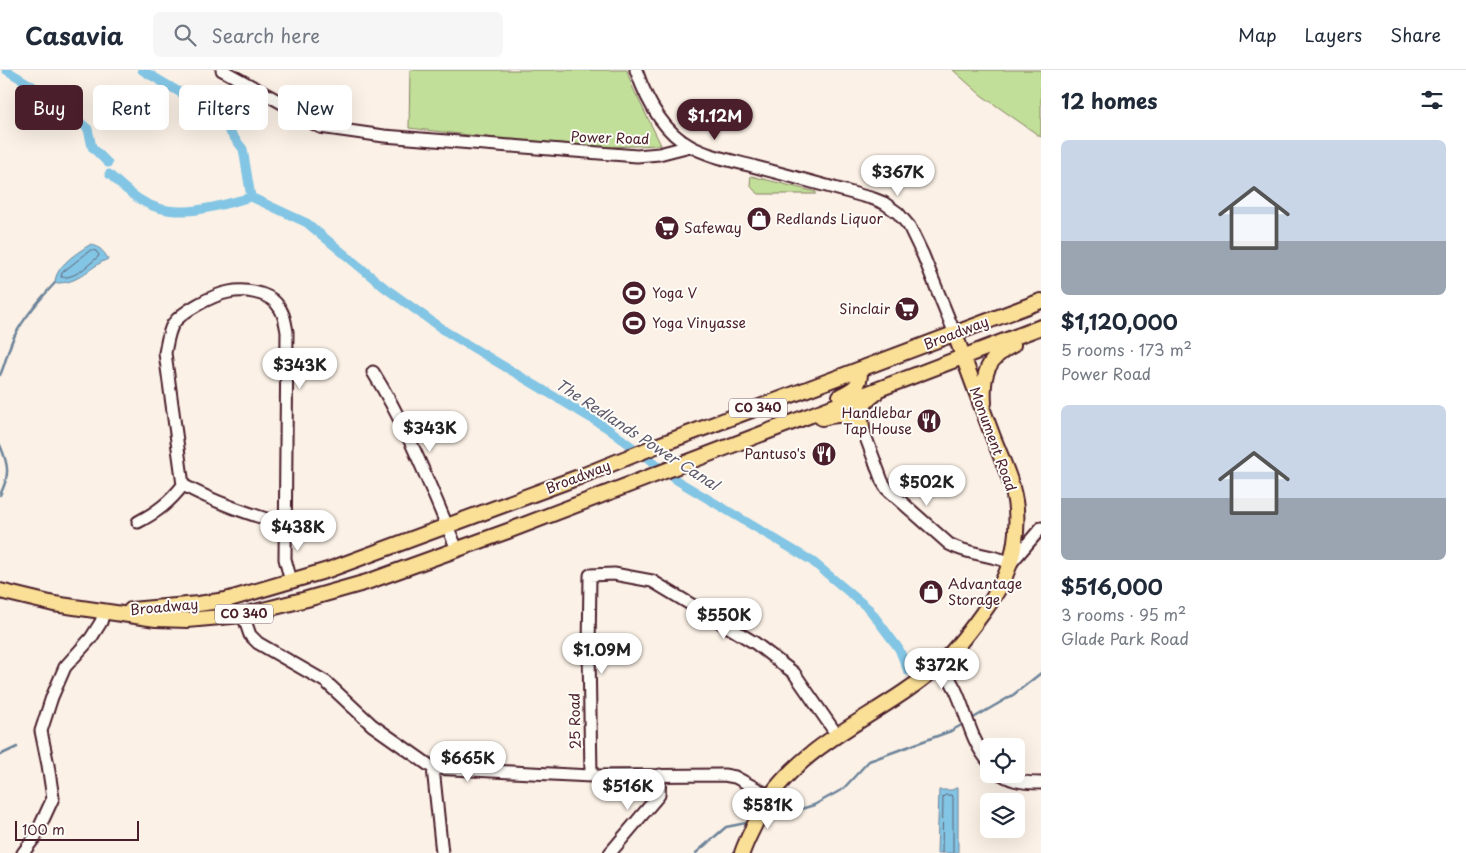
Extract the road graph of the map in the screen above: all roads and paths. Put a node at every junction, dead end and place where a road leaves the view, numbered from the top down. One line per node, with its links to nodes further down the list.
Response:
1 (222, 70): 3 (street, Power Road)
2 (636, 70): 3 (street)
3 (690, 146): 6 (street)
4 (1041, 301): 6 (main road, Broadway / CO 340)
5 (1041, 329): 7 (main road, Broadway / CO 340); 11 (main road)
6 (955, 334): 7 (main road, Monument Road); 8 (main road, Broadway / CO 340)
7 (963, 357): 10 (main road, Broadway / CO 340); 11 (main road, Monument Road)
8 (860, 370): 13 (main road); 17 (main road, Broadway / CO 340)
9 (372, 372): 17 (street)
10 (898, 382): 12 (main road); 13 (main road, Broadway / CO 340)
11 (986, 416): 20 (main road, Monument Road)
12 (862, 426): 13 (main road); 20 (street)
13 (768, 431): 19 (main road, Broadway / CO 340)
14 (183, 485): 15 (street); 16 (street); 16 (street)
15 (138, 522)
16 (285, 525): 22 (street)
17 (447, 526): 19 (street); 22 (main road, Broadway / CO 340)
18 (1041, 528): 20 (street)
19 (457, 549): 21 (main road, Broadway / CO 340)
20 (1011, 563): 26 (main road, Monument Road)
21 (379, 578): 22 (main road); 25 (main road, Broadway / CO 340)
22 (291, 581): 24 (main road, Broadway / CO 340)
23 (0, 591): 24 (main road, Broadway / CO 340)
24 (104, 612): 25 (main road, Broadway / CO 340); 35 (street)
25 (243, 614): 29 (street)
26 (939, 666): 27 (main road, Monument Road); 28 (street)
27 (838, 735): 31 (street, 25 Road); 34 (main road, Monument Road)
28 (980, 750)
29 (433, 768): 31 (street); 36 (street)
30 (660, 775): 31 (street); 34 (street); 37 (street)
31 (591, 776)
32 (1025, 783): 33 (street)
33 (1041, 783)
34 (770, 796): 38 (main road, Monument Road)
35 (23, 853)
36 (442, 853)
37 (610, 853)
38 (742, 853)

